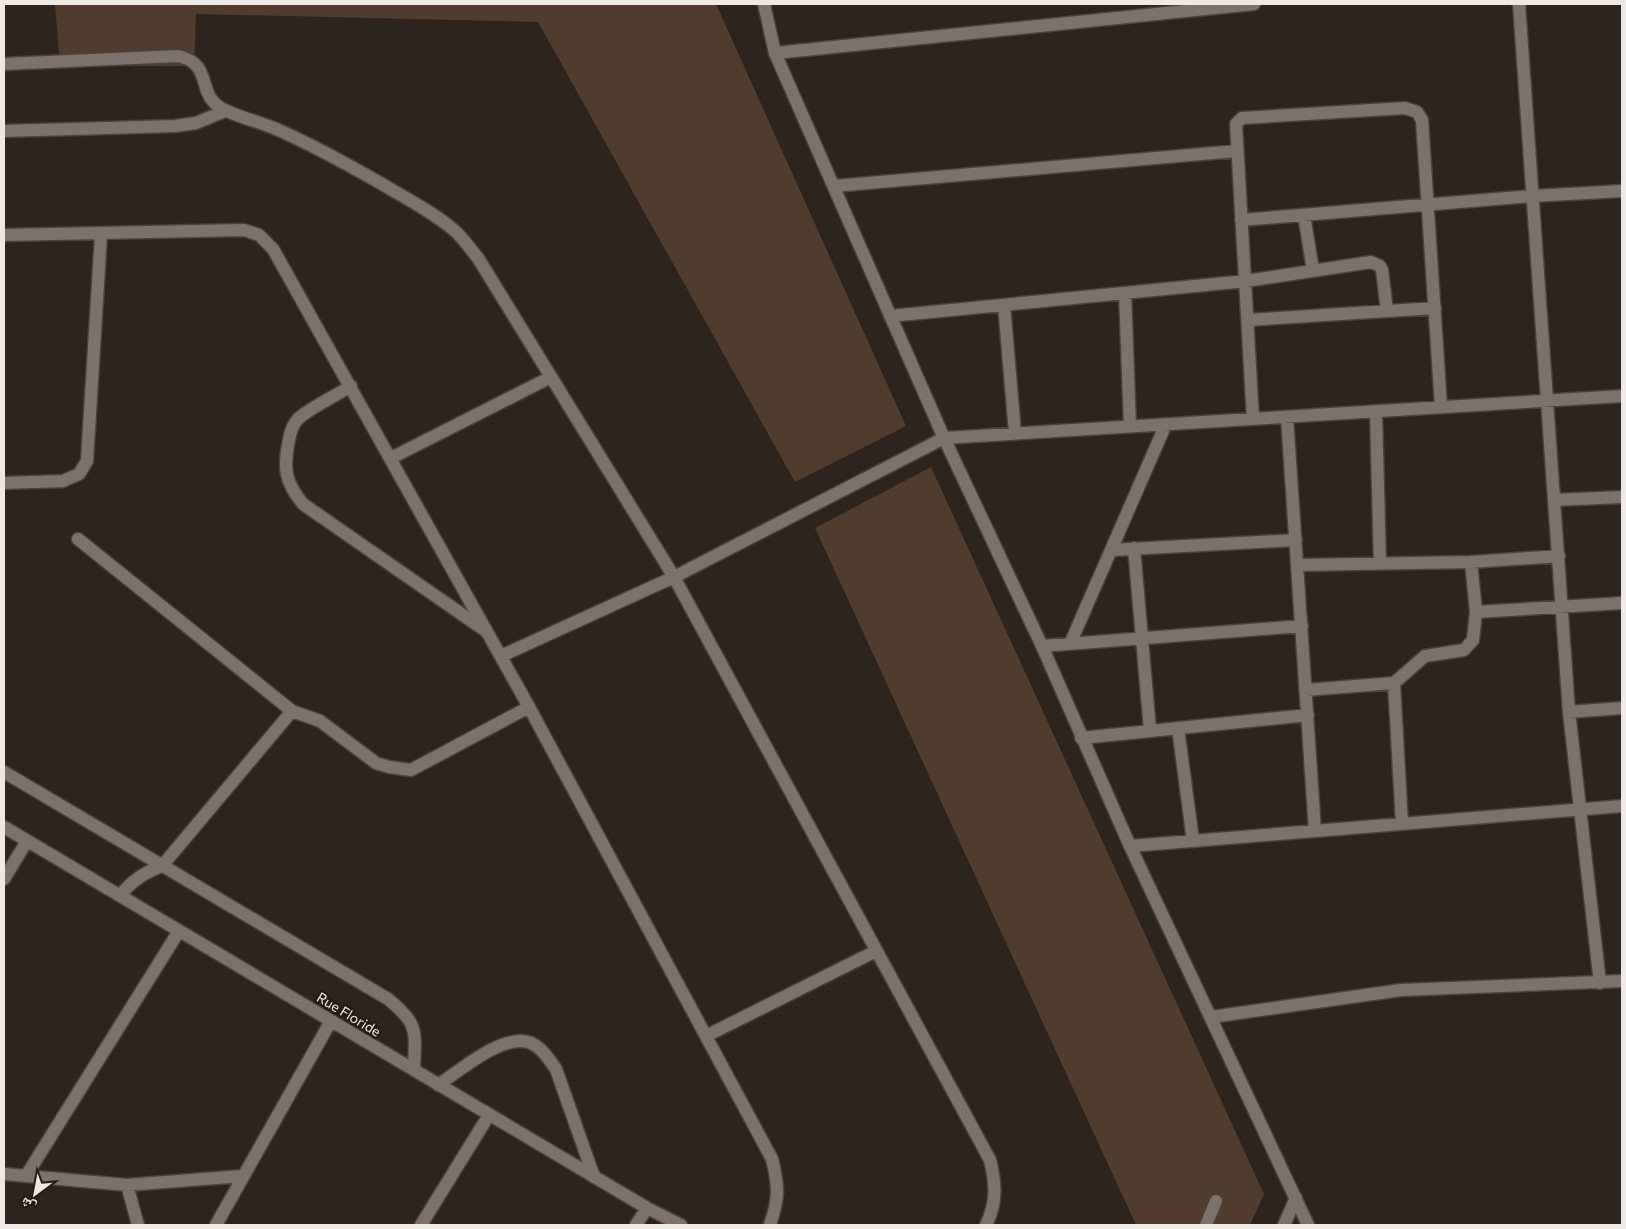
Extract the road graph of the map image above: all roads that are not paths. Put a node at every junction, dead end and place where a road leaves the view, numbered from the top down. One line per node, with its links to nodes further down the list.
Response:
1 (1254, 4): 4 (street)
2 (1520, 4): 11 (street)
3 (763, 5): 4 (street)
4 (775, 53): 9 (street)
5 (4, 64): 6 (street)
6 (225, 111): 7 (street); 25 (street)
7 (4, 131)
8 (1236, 151): 9 (street); 12 (street); 14 (street)
9 (834, 186): 23 (street)
10 (1622, 191): 11 (street)
11 (1533, 196): 12 (street); 28 (street)
12 (1429, 206): 13 (street); 21 (street)
13 (1304, 215): 14 (street); 17 (street)
14 (1241, 220): 18 (street)
15 (101, 234): 16 (street); 26 (street); 38 (street)
16 (4, 235)
17 (1313, 270): 18 (street); 22 (street)
18 (1246, 281): 19 (street); 24 (street)
19 (1124, 293): 20 (street); 34 (street)
20 (1004, 305): 23 (street); 35 (street)
21 (1434, 308): 22 (street); 29 (street)
22 (1387, 311): 24 (street)
23 (890, 316): 36 (street)
24 (1248, 320): 32 (street)
25 (551, 377): 37 (street); 49 (street)
26 (351, 386): 37 (street); 54 (street)
27 (1622, 396): 28 (street)
28 (1547, 401): 29 (street); 40 (street)
29 (1441, 407): 30 (street)
30 (1376, 411): 31 (street); 47 (street)
31 (1288, 417): 32 (street); 42 (street)
32 (1253, 419): 33 (street)
33 (1166, 424): 34 (street); 44 (street)
34 (1130, 426): 35 (street)
35 (1015, 433): 36 (street)
36 (944, 438): 49 (street); 57 (street)
37 (391, 458): 54 (street)
38 (4, 483)
39 (1622, 497): 40 (street)
40 (1555, 500): 45 (street)
41 (78, 539): 63 (street)
42 (1296, 540): 43 (street); 48 (street)
43 (1134, 548): 44 (street); 55 (street)
44 (1112, 550): 56 (street)
45 (1559, 556): 46 (street); 51 (street)
46 (1471, 562): 47 (street); 52 (street)
47 (1380, 564): 48 (street)
48 (1298, 565): 53 (street)
49 (674, 577): 58 (street); 82 (street)
50 (1622, 603): 51 (street)
51 (1562, 608): 52 (street); 64 (street)
52 (1476, 612): 59 (street)
53 (1302, 626): 55 (street); 60 (street)
54 (486, 631): 58 (street)
55 (1142, 639): 56 (street); 67 (street)
56 (1070, 644): 57 (street)
57 (1042, 646): 68 (street)
58 (501, 656): 61 (street)
59 (1394, 683): 60 (street); 72 (street)
60 (1306, 690): 65 (street)
61 (529, 707): 63 (street); 87 (street)
62 (1622, 708): 64 (street)
63 (292, 712): 78 (street)
64 (1569, 712): 71 (street)
65 (1308, 715): 66 (street); 74 (street)
66 (1178, 728): 67 (street); 76 (street)
67 (1150, 730): 68 (street)
68 (1081, 738): 77 (street)
69 (4, 772): 78 (street)
70 (1622, 806): 71 (street)
71 (1581, 809): 72 (street); 84 (street)
72 (1402, 824): 74 (street)
73 (4, 828): 75 (street, Rue Floride)
74 (1315, 831): 76 (street)
75 (27, 841): 79 (street); 80 (street, Rue Floride)
76 (1193, 841): 77 (street)
77 (1130, 846): 85 (street)
78 (162, 866): 80 (street); 88 (street)
79 (4, 878)
80 (120, 896): 81 (street, Rue Floride)
81 (179, 931): 86 (street, Rue Floride); 92 (street)
82 (876, 951): 87 (street); 105 (street)
83 (1622, 981): 84 (street)
84 (1600, 984): 85 (street)
85 (1211, 1017): 96 (street)
86 (331, 1021): 88 (street, Rue Floride); 93 (street)
87 (706, 1036): 104 (street)
88 (414, 1070): 89 (street, Rue Floride)
89 (438, 1085): 90 (street, Rue Floride); 94 (street)
90 (489, 1115): 94 (street, Rue Floride); 101 (street)
91 (4, 1174): 92 (street)
92 (26, 1176): 95 (street)
93 (242, 1176): 95 (street); 100 (street)
94 (594, 1176): 98 (street, Rue Floride)
95 (127, 1184): 99 (street)
96 (1296, 1198): 107 (street); 108 (street)
97 (1216, 1202): 106 (street)
98 (647, 1208): 102 (street); 103 (street, Rue Floride)
99 (138, 1225)
100 (216, 1225)
101 (421, 1225)
102 (636, 1225)
103 (681, 1225)
104 (770, 1225)
105 (986, 1225)
106 (1206, 1225)
107 (1284, 1225)
108 (1308, 1225)

